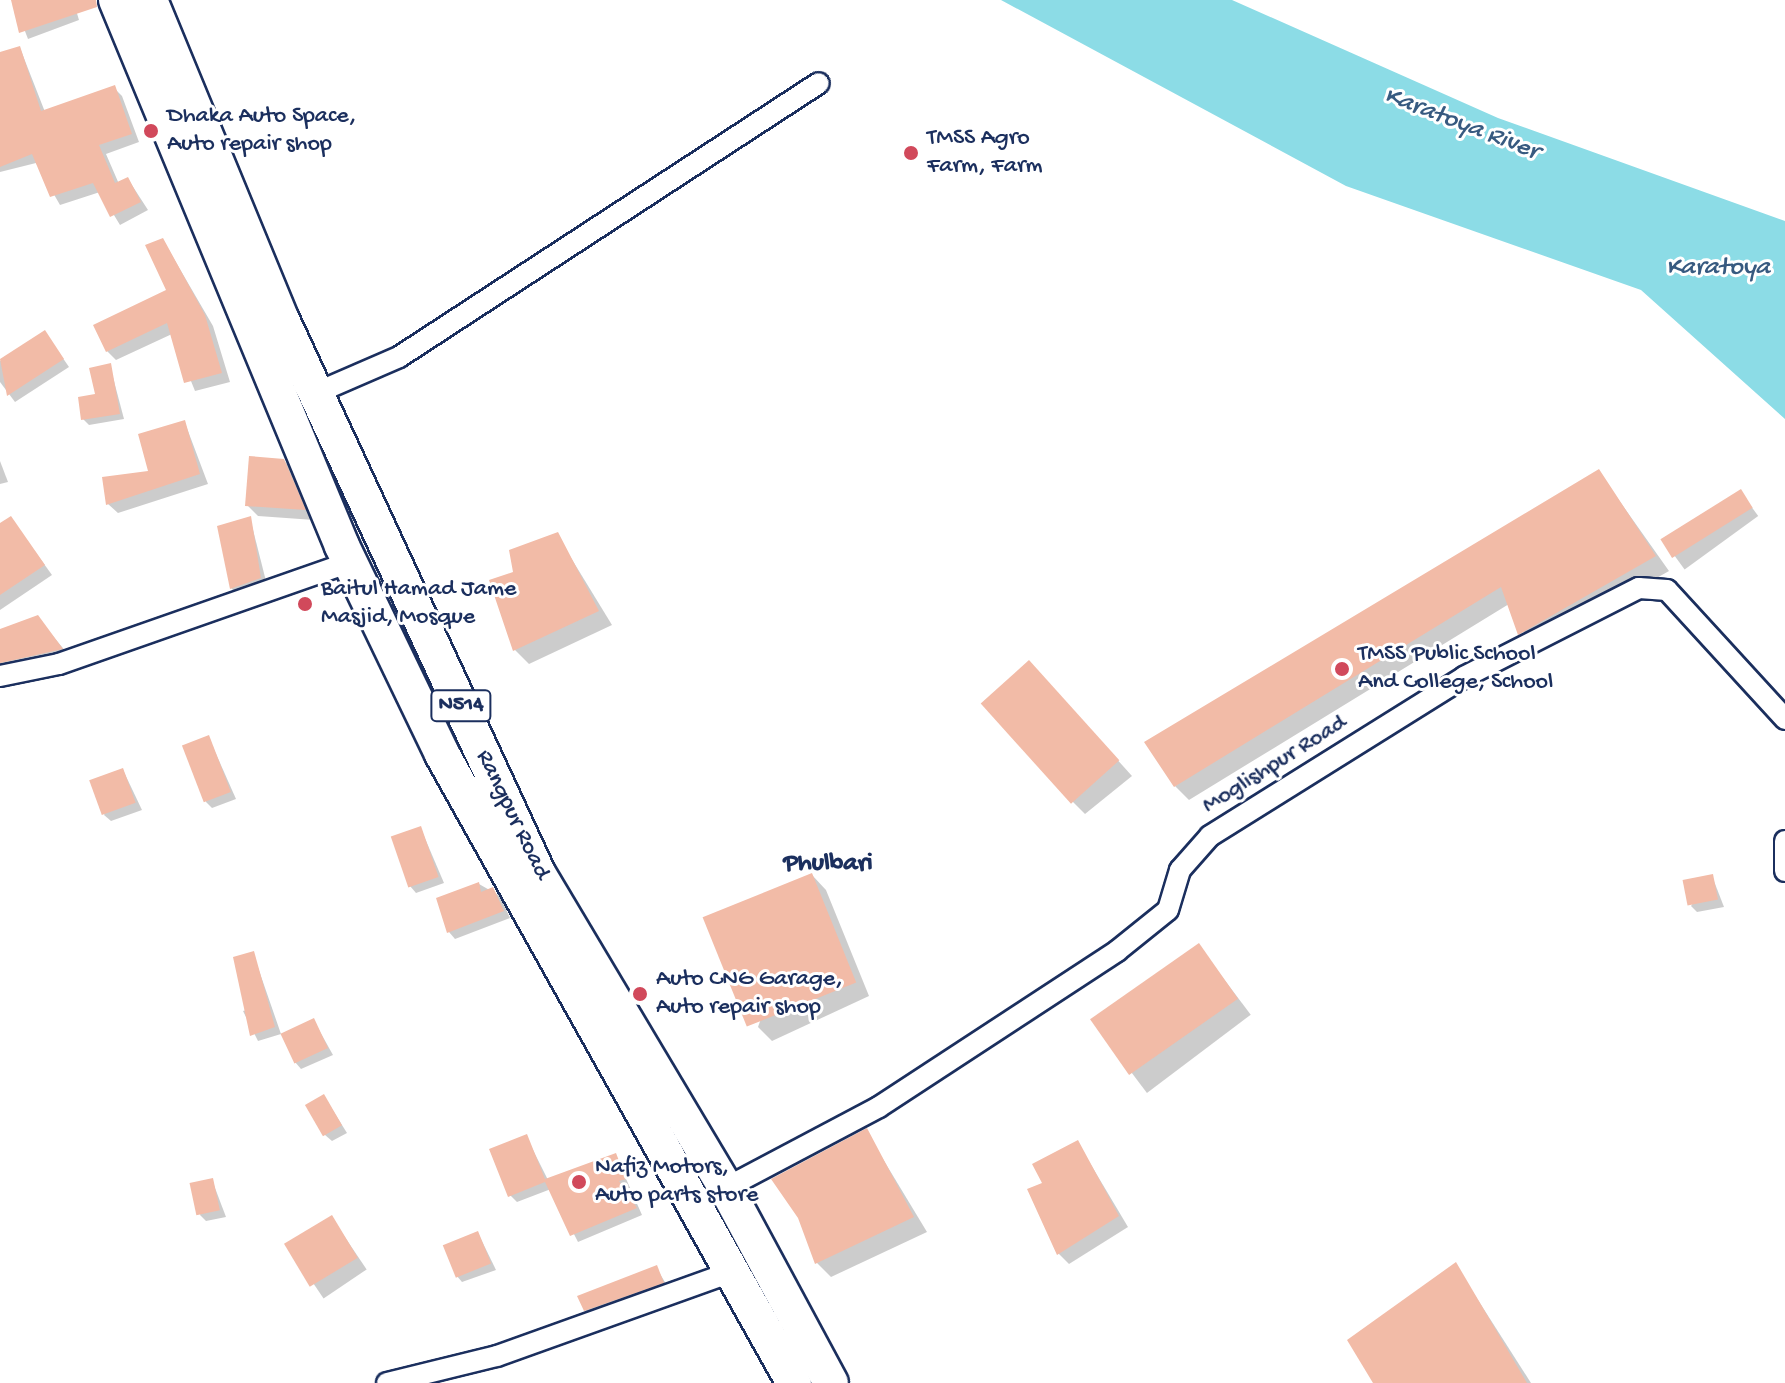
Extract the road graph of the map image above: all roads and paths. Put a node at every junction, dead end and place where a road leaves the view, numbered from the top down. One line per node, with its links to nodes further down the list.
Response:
1 (116, 0): 5 (highway, Rangpur Road / N514)
2 (150, 0): 4 (highway, Rangpur Road / N514)
3 (819, 83): 4 (street)
4 (316, 393): 10 (highway, Rangpur Road / N514)
5 (351, 562): 6 (street); 11 (highway, Rangpur Road / N514)
6 (0, 676)
7 (1785, 719): 10 (street, Moglishpur Road)
8 (1785, 841): 9 (street)
9 (1785, 871)
10 (726, 1188): 14 (highway, Rangpur Road / N514)
11 (729, 1273): 12 (street); 13 (highway, Rangpur Road / N514)
12 (387, 1383)
13 (794, 1383)
14 (831, 1383)

